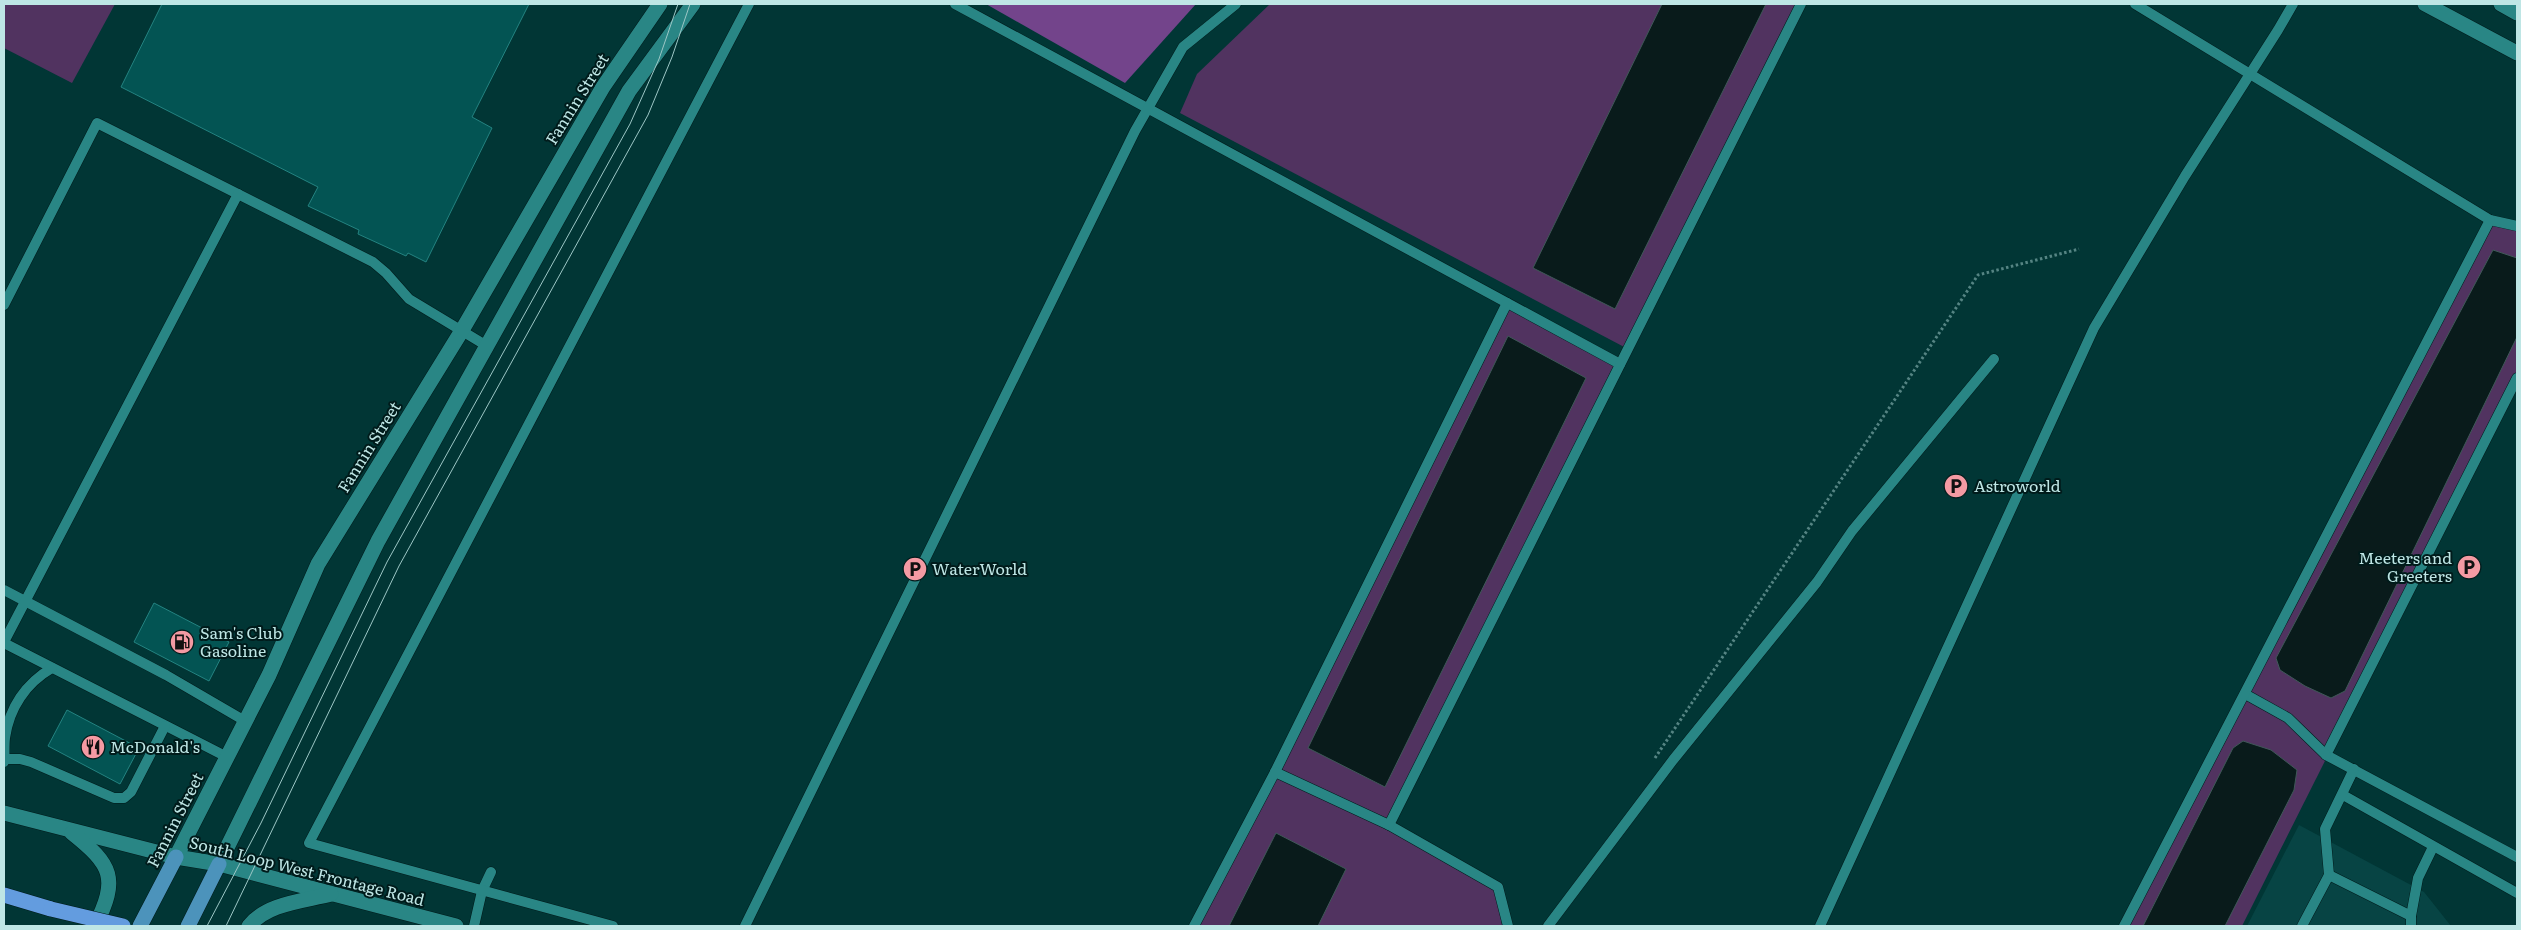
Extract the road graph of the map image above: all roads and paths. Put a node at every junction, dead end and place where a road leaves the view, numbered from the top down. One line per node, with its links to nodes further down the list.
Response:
1 (660, 4): 21 (main road, Fannin Street)
2 (693, 4): 22 (main road)
3 (749, 4): 49 (lane)
4 (955, 4): 14 (lane)
5 (1236, 4): 14 (lane)
6 (1801, 4): 24 (lane)
7 (2135, 4): 13 (lane)
8 (2293, 4): 13 (lane)
9 (2425, 4): 12 (main road)
10 (2501, 4): 11 (main road)
11 (2517, 13)
12 (2517, 53)
13 (2250, 74): 16 (lane); 66 (lane)
14 (1147, 109): 19 (lane); 62 (lane)
15 (238, 194): 20 (lane); 21 (lane); 27 (lane)
16 (2490, 220): 17 (lane); 30 (lane)
17 (2517, 226)
18 (2079, 249): 36 (path)
19 (1507, 303): 24 (lane); 38 (lane)
20 (4, 305)
21 (461, 332): 22 (lane); 31 (main road, Fannin Street)
22 (487, 346): 46 (main road)
23 (1994, 359): 65 (lane)
24 (1620, 364): 41 (lane)
25 (2517, 378): 33 (lane)
26 (4, 590): 27 (lane)
27 (25, 601): 28 (lane); 31 (lane)
28 (4, 642): 29 (lane)
29 (52, 668): 32 (lane); 35 (lane)
30 (2245, 694): 33 (lane); 67 (lane)
31 (245, 721): 34 (main road, Fannin Street)
32 (165, 726): 34 (lane); 35 (lane)
33 (2326, 755): 37 (lane)
34 (227, 757): 44 (main road, Fannin Street)
35 (4, 761)
36 (1650, 765)
37 (2354, 770): 39 (lane); 45 (lane)
38 (1275, 772): 41 (lane); 63 (lane)
39 (2343, 795): 43 (lane); 48 (lane)
40 (4, 813): 42 (main road, South Loop West Frontage Road)
41 (1389, 826): 64 (lane)
42 (67, 829): 44 (main road, South Loop West Frontage Road); 54 (main road)
43 (2434, 848): 50 (lane); 53 (lane)
44 (176, 857): 46 (main road, South Loop West Frontage Road); 56 (main road, Fannin Street)
45 (2517, 857)
46 (219, 864): 51 (main road, South Loop West Frontage Road); 57 (main road)
47 (491, 872): 49 (lane)
48 (2329, 875): 53 (lane); 68 (lane)
49 (482, 891): 60 (lane); 61 (lane)
50 (2517, 893)
51 (333, 894): 58 (main road); 59 (main road, South Loop West Frontage Road)
52 (4, 895): 55 (highway, bridge)
53 (2411, 921)
54 (95, 926)
55 (123, 926)
56 (140, 926)
57 (188, 926)
58 (249, 926)
59 (456, 926)
60 (474, 926)
61 (612, 926)
62 (745, 926)
63 (1194, 926)
64 (1508, 926)
65 (1548, 926)
66 (1820, 926)
67 (2124, 926)
68 (2302, 926)

